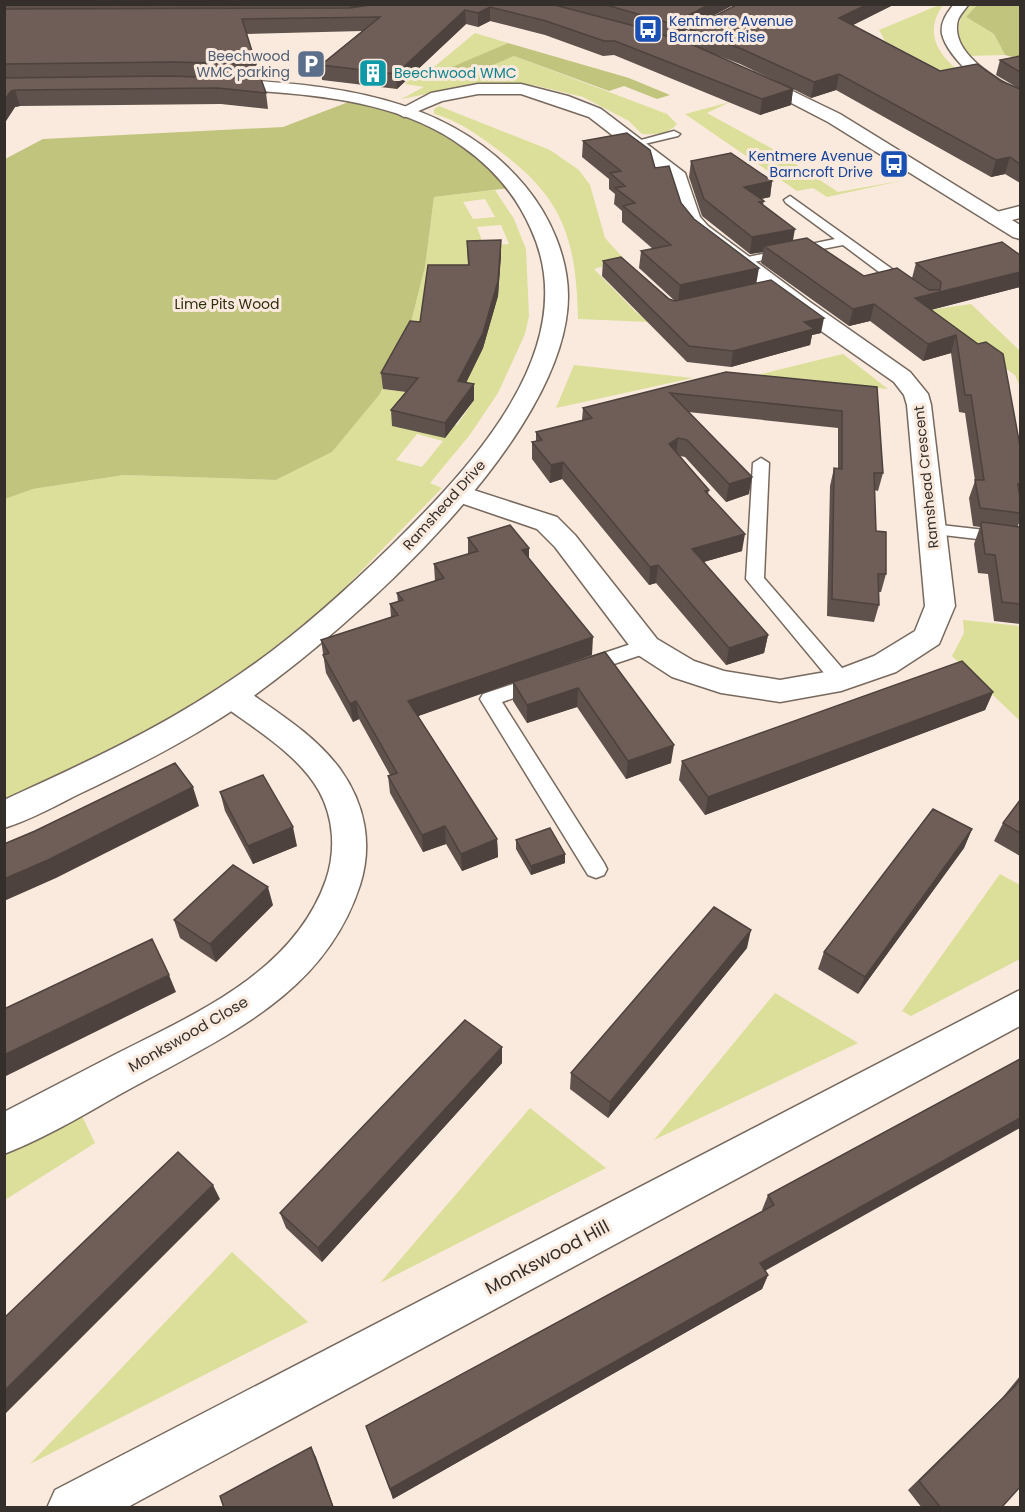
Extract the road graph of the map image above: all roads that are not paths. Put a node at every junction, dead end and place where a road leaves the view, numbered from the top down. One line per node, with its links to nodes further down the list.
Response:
1 (753, 4): 4 (street)
2 (962, 4): 8 (street)
3 (653, 40): 4 (street)
4 (671, 45): 5 (street)
5 (693, 54)
6 (738, 71): 14 (street)
7 (193, 84): 9 (street, Ramshead Drive)
8 (1020, 99)
9 (404, 111): 11 (street, Ramshead Crescent); 20 (street, Ramshead Drive)
10 (674, 134): 11 (lane)
11 (636, 143): 17 (street, Ramshead Crescent)
12 (790, 200): 16 (lane)
13 (1020, 212): 14 (street)
14 (996, 218): 15 (street)
15 (1020, 233)
16 (846, 242): 17 (lane); 18 (lane)
17 (743, 262): 21 (street, Ramshead Crescent)
18 (920, 295)
19 (761, 463): 24 (lane)
20 (458, 493): 25 (street, Ramshead Crescent); 27 (street, Ramshead Drive)
21 (932, 529): 23 (lane); 26 (street, Ramshead Crescent)
22 (741, 532): 24 (lane)
23 (1020, 538)
24 (757, 549): 26 (lane)
25 (646, 646): 26 (street, Ramshead Crescent); 29 (lane)
26 (841, 680)
27 (232, 696): 28 (street, Ramshead Drive); 31 (street, Monkswood Close)
28 (4, 815)
29 (596, 869)
30 (1020, 1007): 32 (street, Monkswood Hill)
31 (4, 1134)
32 (73, 1508)

